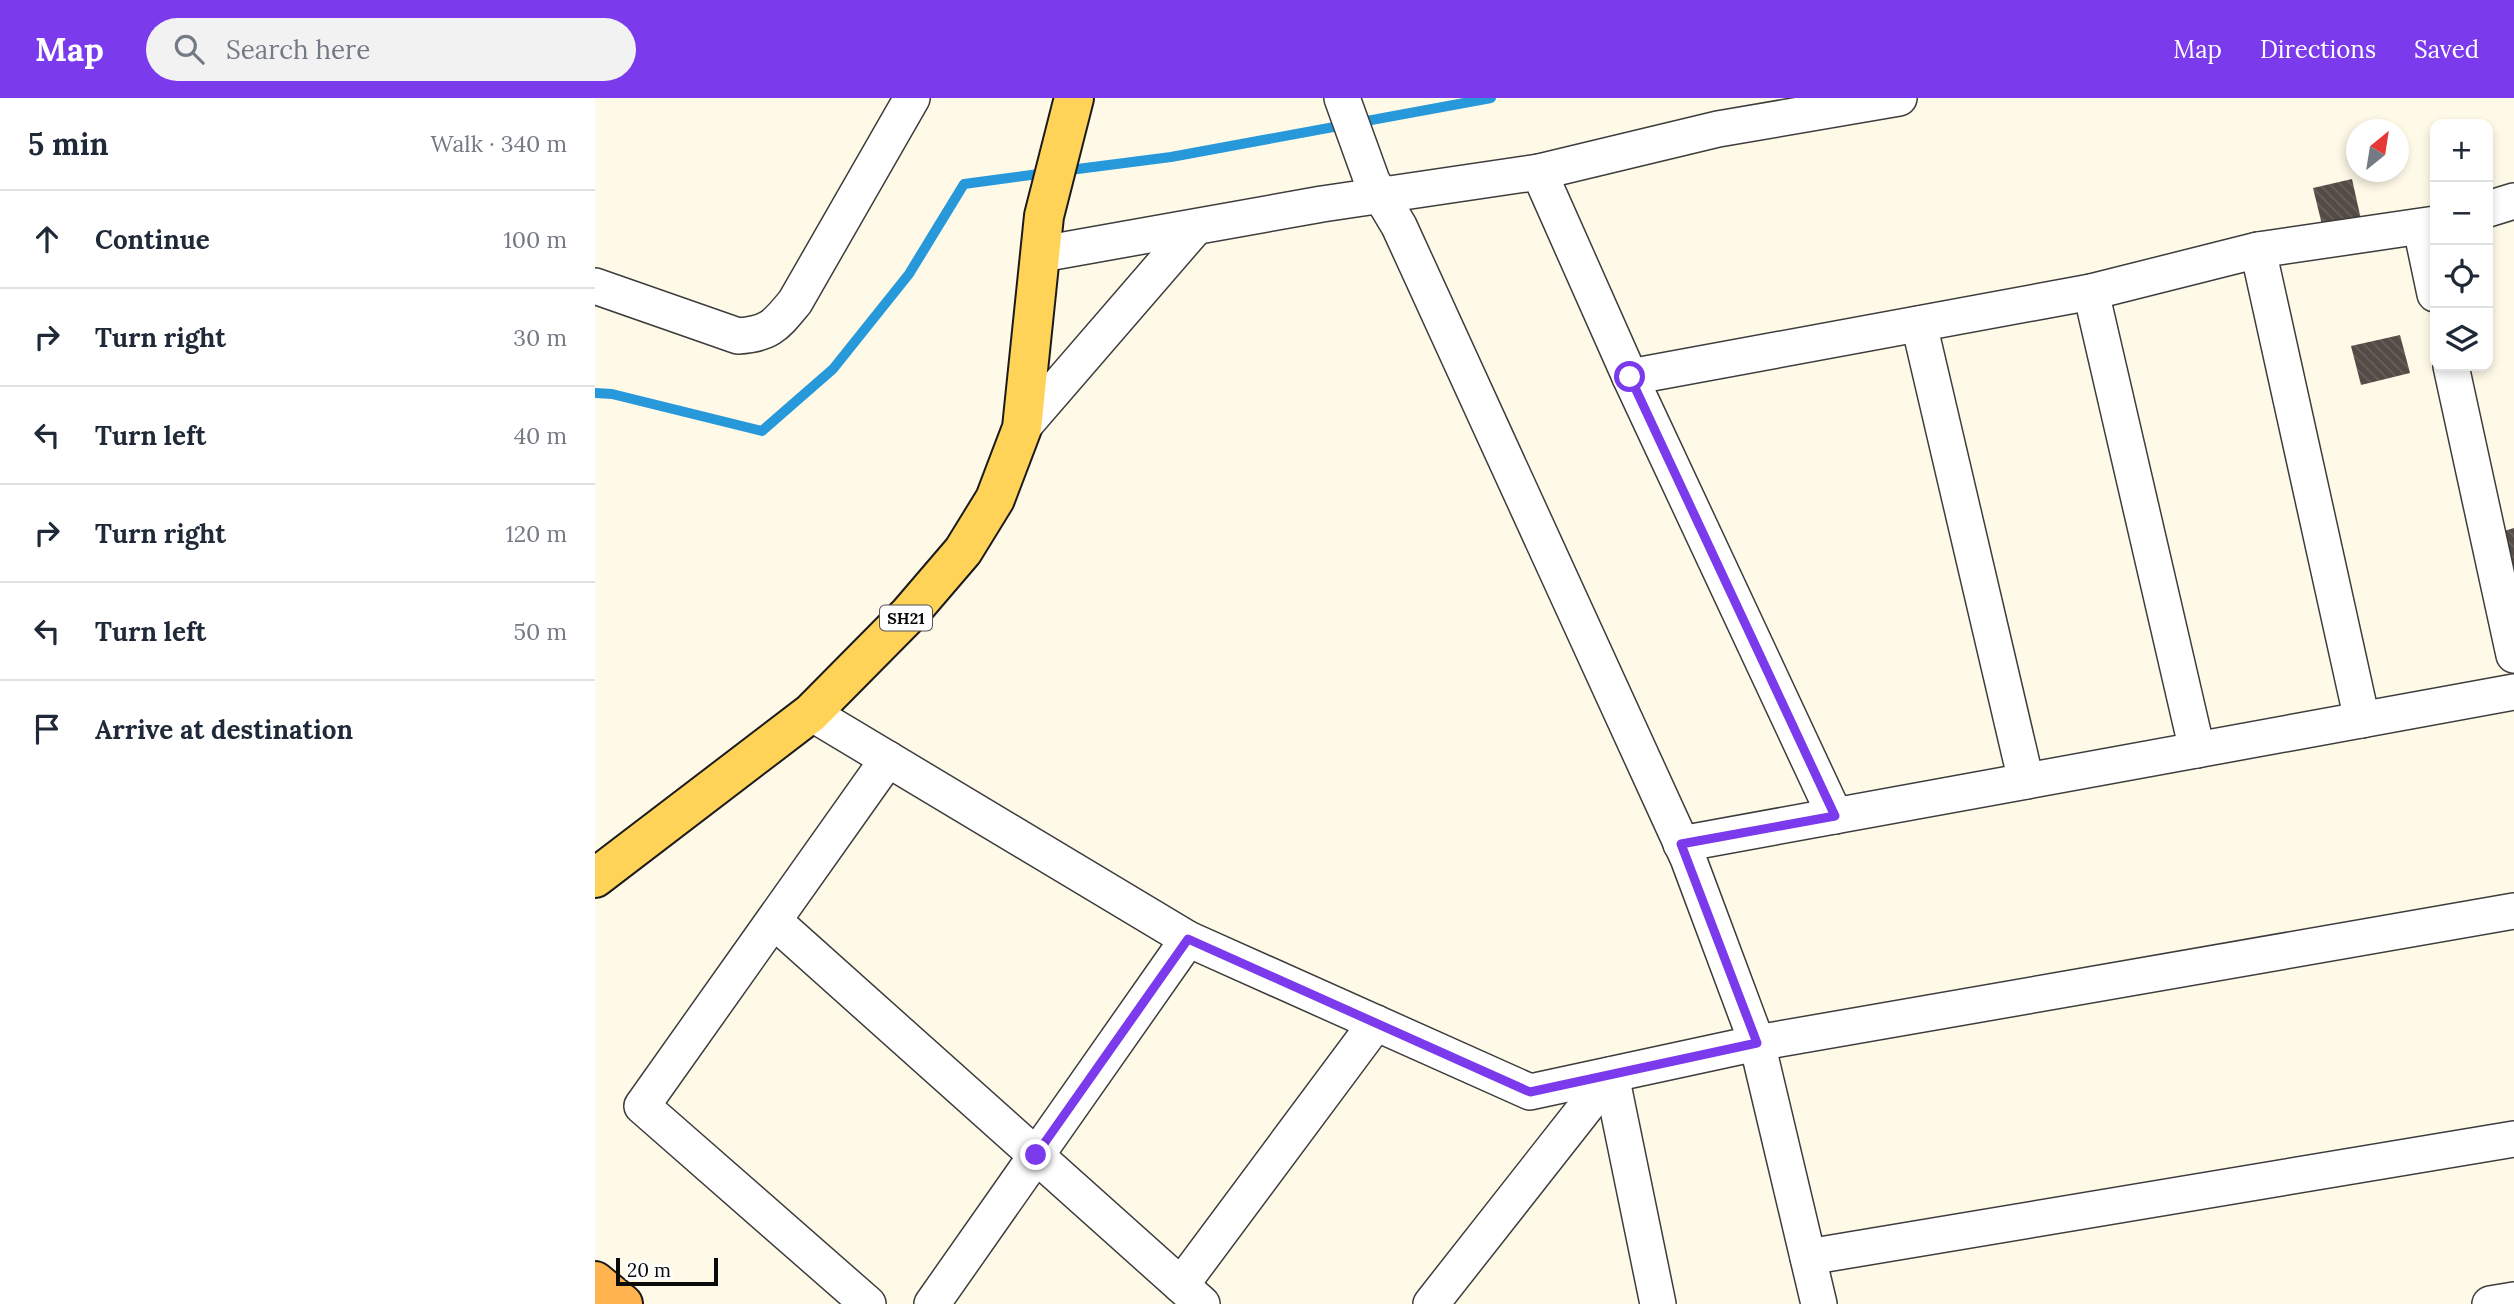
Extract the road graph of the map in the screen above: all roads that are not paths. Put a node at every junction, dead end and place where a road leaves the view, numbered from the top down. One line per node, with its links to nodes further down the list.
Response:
1 (912, 98): 14 (street)
2 (1075, 98): 13 (main road, SH21)
3 (1342, 98): 6 (street)
4 (1899, 98): 5 (street)
5 (1539, 172): 6 (street); 18 (street)
6 (1376, 188): 10 (street); 28 (street)
7 (2514, 201): 8 (street)
8 (2493, 207)
9 (2428, 226): 11 (street); 12 (street)
10 (1194, 229): 13 (street); 19 (street)
11 (2430, 245)
12 (2258, 250): 15 (street); 23 (street)
13 (1042, 254): 19 (main road, SH21)
14 (595, 286)
15 (2091, 292): 16 (street); 24 (street)
16 (1919, 324): 18 (street); 26 (street)
17 (2452, 371): 20 (street)
18 (1630, 377): 27 (street)
19 (1022, 428): 22 (main road, SH21)
20 (2514, 655)
21 (2514, 692): 23 (street)
22 (811, 713): 25 (street); 29 (main road, SH21)
23 (2362, 720): 24 (street)
24 (2197, 750): 26 (street)
25 (888, 759): 31 (street); 32 (street)
26 (2026, 781): 27 (street)
27 (1835, 816): 28 (street)
28 (1681, 844): 34 (street)
29 (597, 877)
30 (2514, 911): 34 (street)
31 (774, 921): 37 (street); 43 (street)
32 (1188, 939): 33 (street); 37 (street)
33 (1376, 1023): 35 (street); 40 (street)
34 (1757, 1043): 35 (street); 38 (street)
35 (1611, 1075): 45 (street); 46 (street)
36 (2514, 1139): 38 (street)
37 (1036, 1155): 40 (street); 44 (street)
38 (1808, 1257): 47 (street)
39 (595, 1281): 42 (highway)
40 (1191, 1294)
41 (2514, 1300): 48 (street)
42 (623, 1304)
43 (869, 1304)
44 (932, 1304)
45 (1431, 1304)
46 (1658, 1304)
47 (1819, 1304)
48 (2490, 1304)

